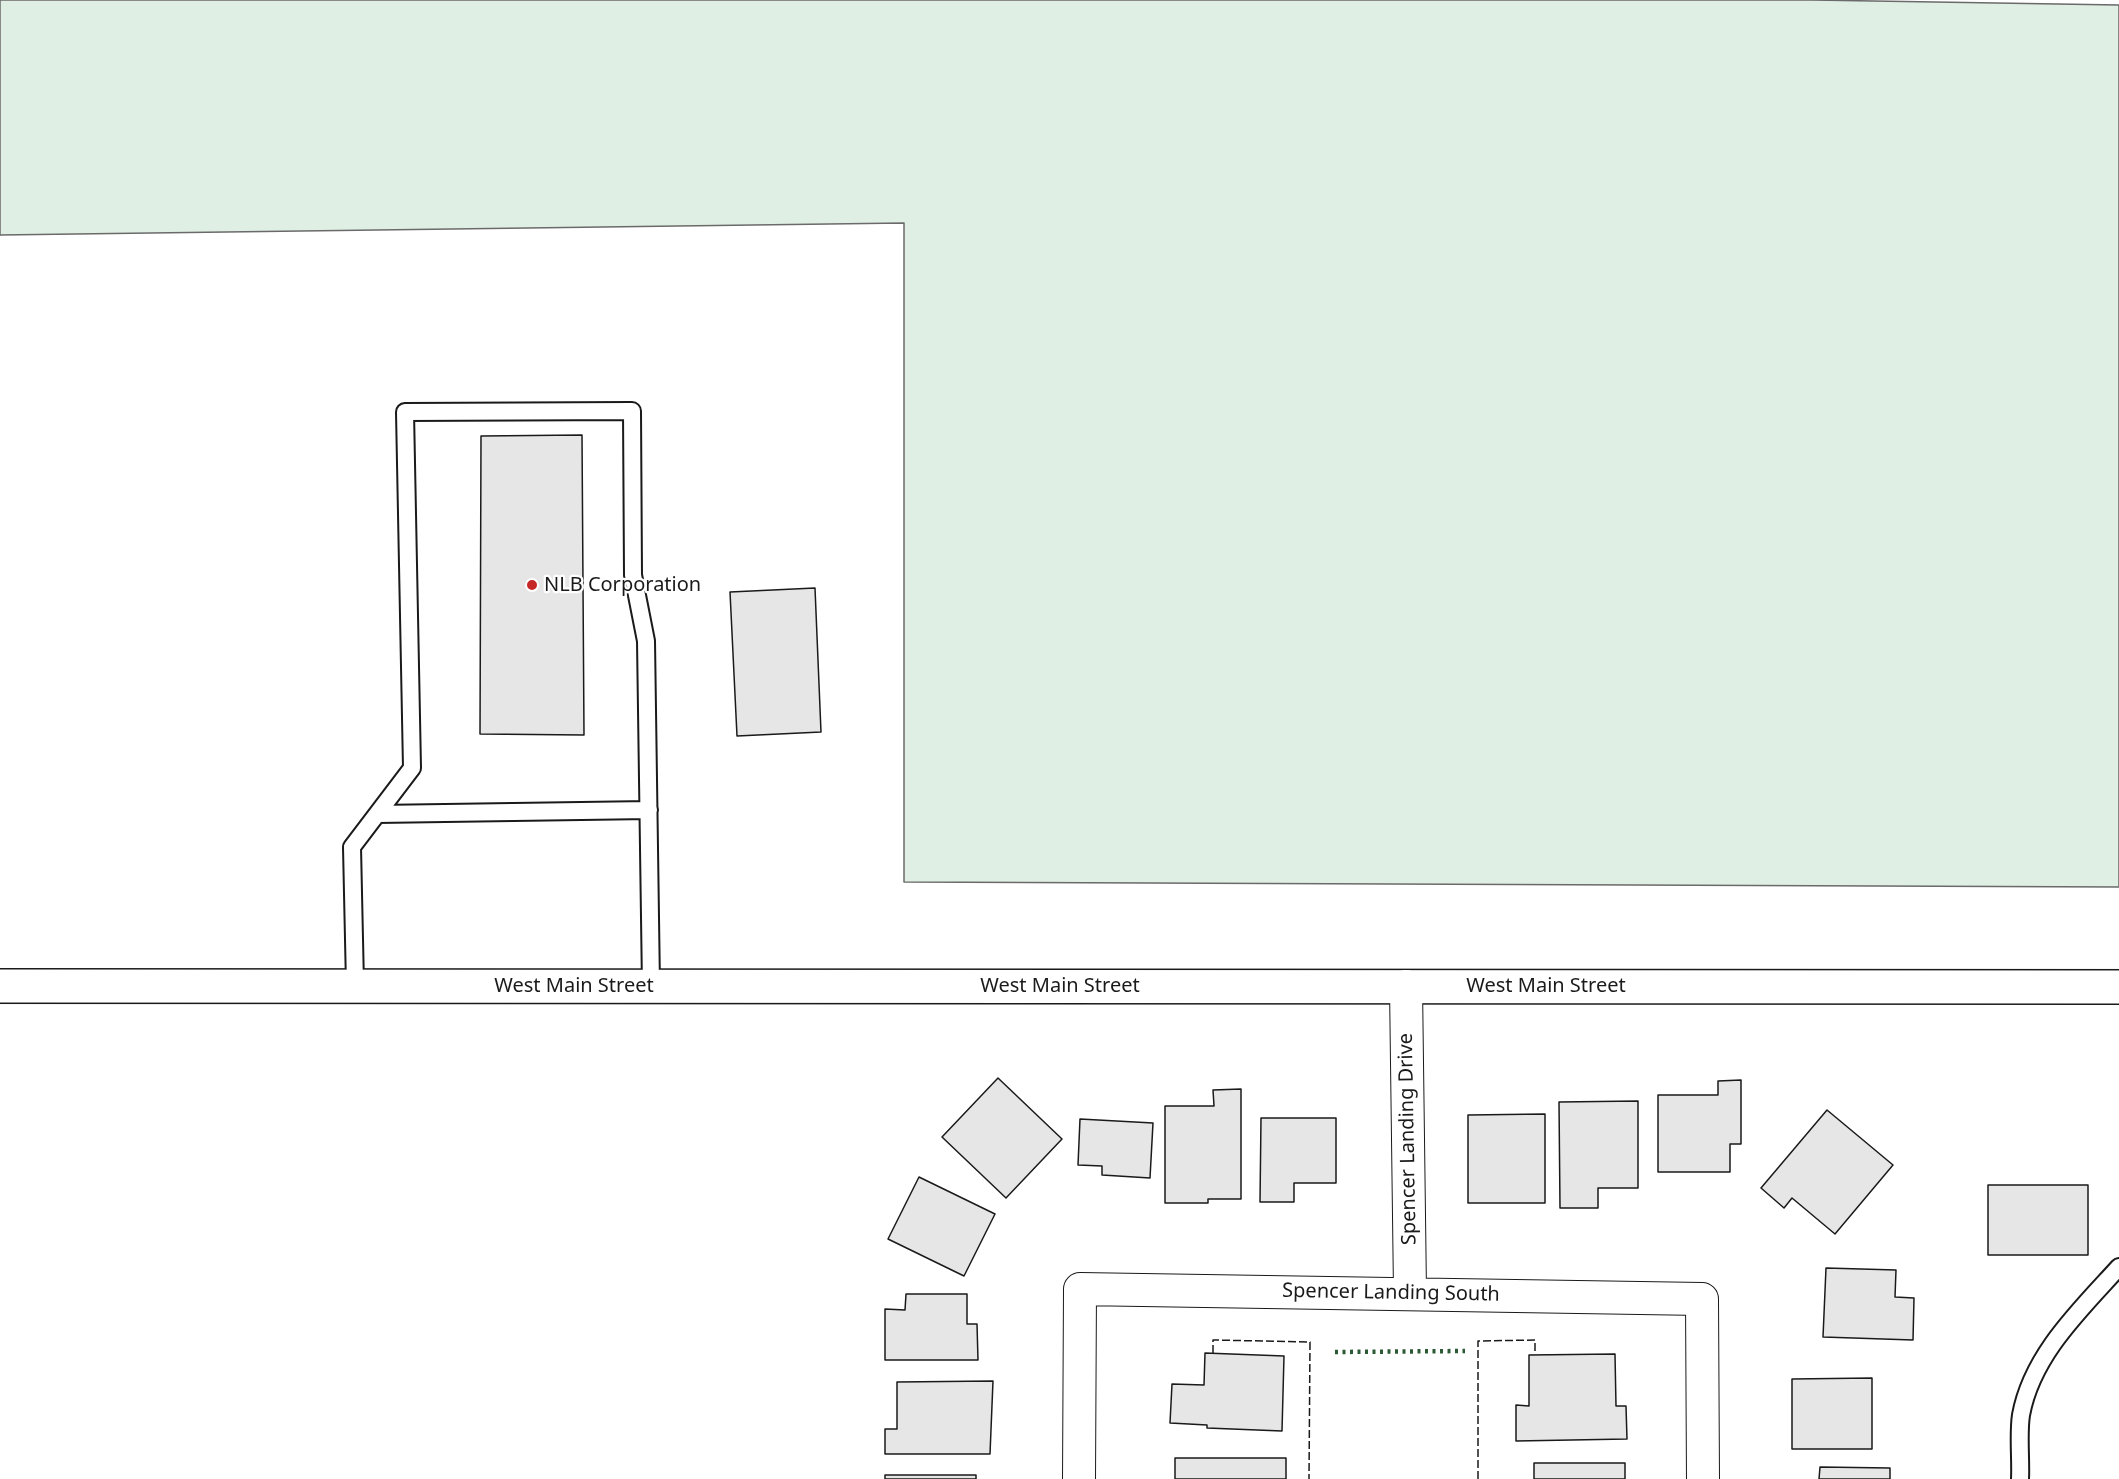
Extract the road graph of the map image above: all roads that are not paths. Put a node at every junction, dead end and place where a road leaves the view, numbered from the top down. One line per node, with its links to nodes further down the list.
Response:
1 (649, 810): 2 (lane); 2 (lane); 5 (lane)
2 (377, 814): 4 (lane)
3 (0, 986): 4 (main road, West Main Street)
4 (355, 986): 5 (main road, West Main Street)
5 (651, 986): 6 (main road, West Main Street)
6 (1406, 986): 7 (main road, West Main Street); 9 (street, Spencer Landing Drive)
7 (2119, 987)
8 (2119, 1267): 12 (lane)
9 (1410, 1293): 10 (street, Spencer Landing South); 11 (street, Spencer Landing South)
10 (1079, 1479)
11 (1703, 1479)
12 (2020, 1479)

